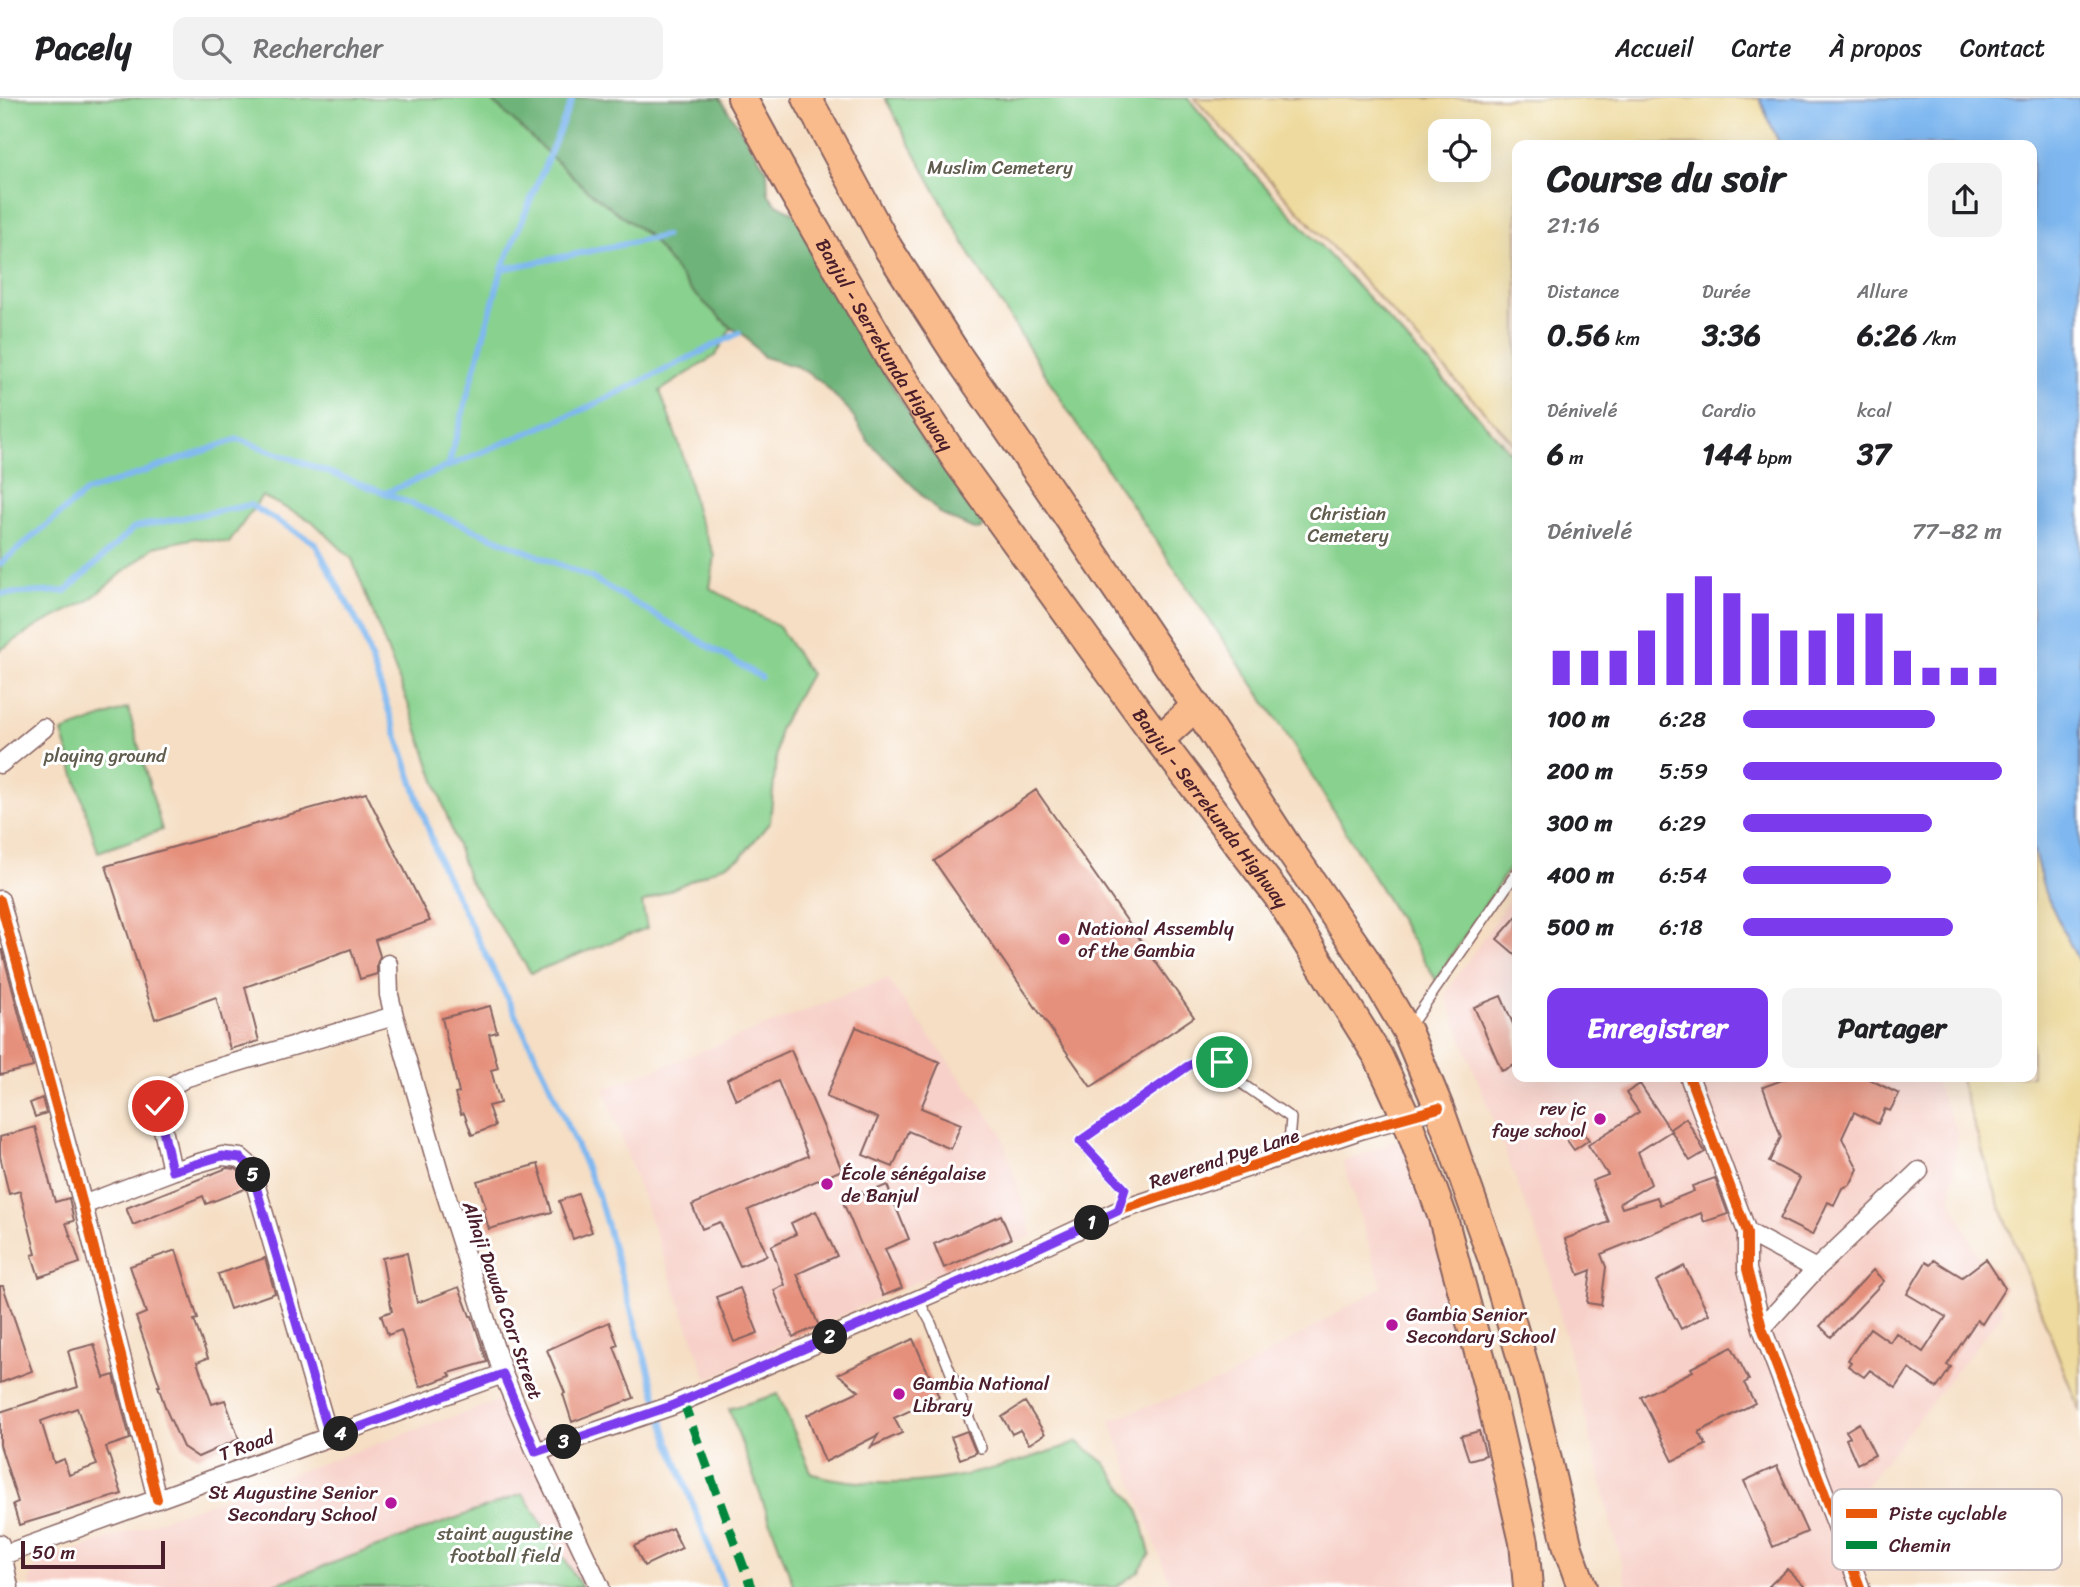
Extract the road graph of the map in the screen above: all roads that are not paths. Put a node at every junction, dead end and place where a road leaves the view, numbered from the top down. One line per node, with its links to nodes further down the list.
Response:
1 (742, 98): 5 (highway, Banjul - Serrekunda Highway)
2 (807, 98): 3 (highway, Banjul - Serrekunda Highway)
3 (1196, 706): 5 (highway); 11 (highway, Banjul - Serrekunda Highway)
4 (44, 728): 6 (street)
5 (1159, 740): 14 (highway, Banjul - Serrekunda Highway)
6 (0, 764)
7 (1512, 880): 11 (lane)
8 (0, 900): 18 (street)
9 (388, 964): 10 (street, Alhaji Dawda Corr Street)
10 (394, 1016): 16 (street); 24 (street, Alhaji Dawda Corr Street)
11 (1407, 1031): 13 (highway, Banjul - Serrekunda Highway)
12 (1691, 1082): 20 (street)
13 (1439, 1108): 14 (street, Reverend Pye Lane); 35 (highway, Banjul - Serrekunda Highway)
14 (1406, 1117): 15 (street, Reverend Pye Lane); 34 (highway, Banjul - Serrekunda Highway)
15 (1288, 1156): 19 (street, Reverend Pye Lane); 19 (lane)
16 (172, 1171): 18 (street); 25 (street)
17 (1919, 1171): 21 (street)
18 (83, 1205): 28 (street)
19 (1118, 1211): 22 (street, Reverend Pye Lane)
20 (1747, 1232): 21 (street); 23 (street)
21 (1816, 1269): 23 (street)
22 (918, 1299): 26 (lane); 27 (street, Reverend Pye Lane)
23 (1762, 1328): 29 (street)
24 (503, 1374): 25 (street, T Road); 27 (street, Alhaji Dawda Corr Street)
25 (330, 1438): 28 (street, T Road)
26 (981, 1448)
27 (536, 1452): 33 (street, Alhaji Dawda Corr Street)
28 (157, 1499): 30 (street, T Road)
29 (1832, 1513)
30 (1, 1549): 32 (street)
31 (1854, 1570): 36 (street)
32 (9, 1587)
33 (600, 1587)
34 (1528, 1587)
35 (1582, 1587)
36 (1860, 1587)

